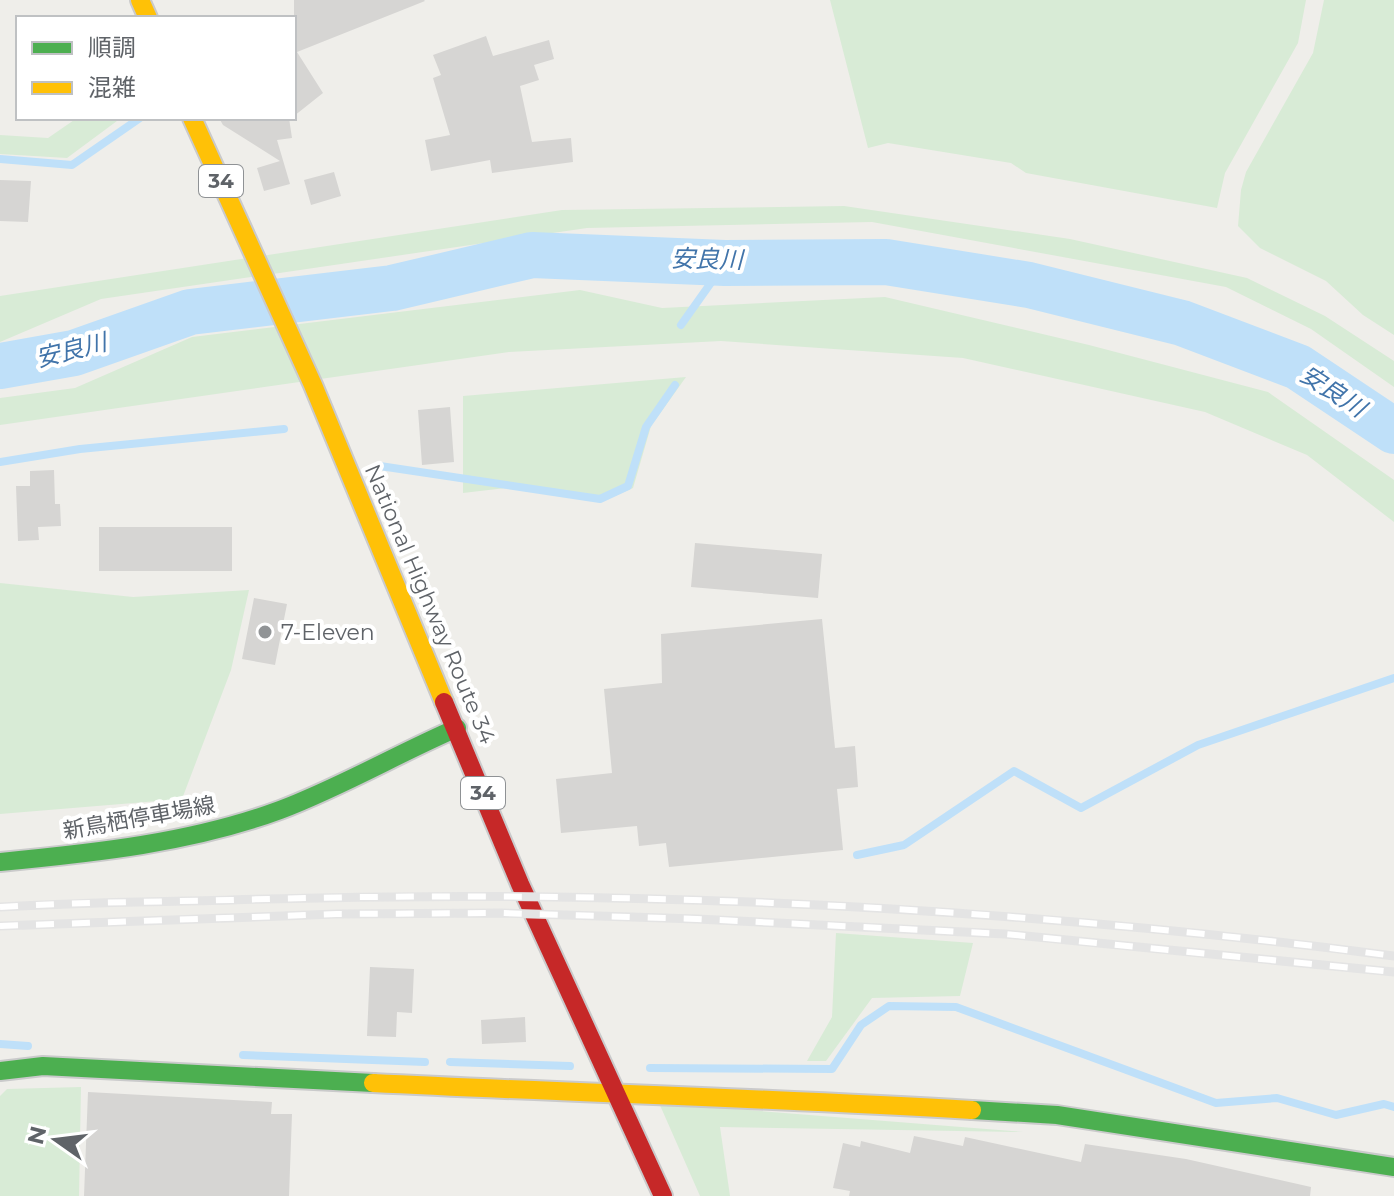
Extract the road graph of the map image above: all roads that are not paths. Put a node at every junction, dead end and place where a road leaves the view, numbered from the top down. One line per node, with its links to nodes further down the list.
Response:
1 (193, 120): 2 (main road, National Highway Route 34 / 34)
2 (457, 728): 3 (main road, 新鳥栖停車場線); 5 (main road, National Highway Route 34 / 34)
3 (0, 862)
4 (0, 1071): 5 (main road)
5 (617, 1095): 6 (main road); 7 (main road, National Highway Route 34 / 34)
6 (1394, 1167)
7 (663, 1196)

